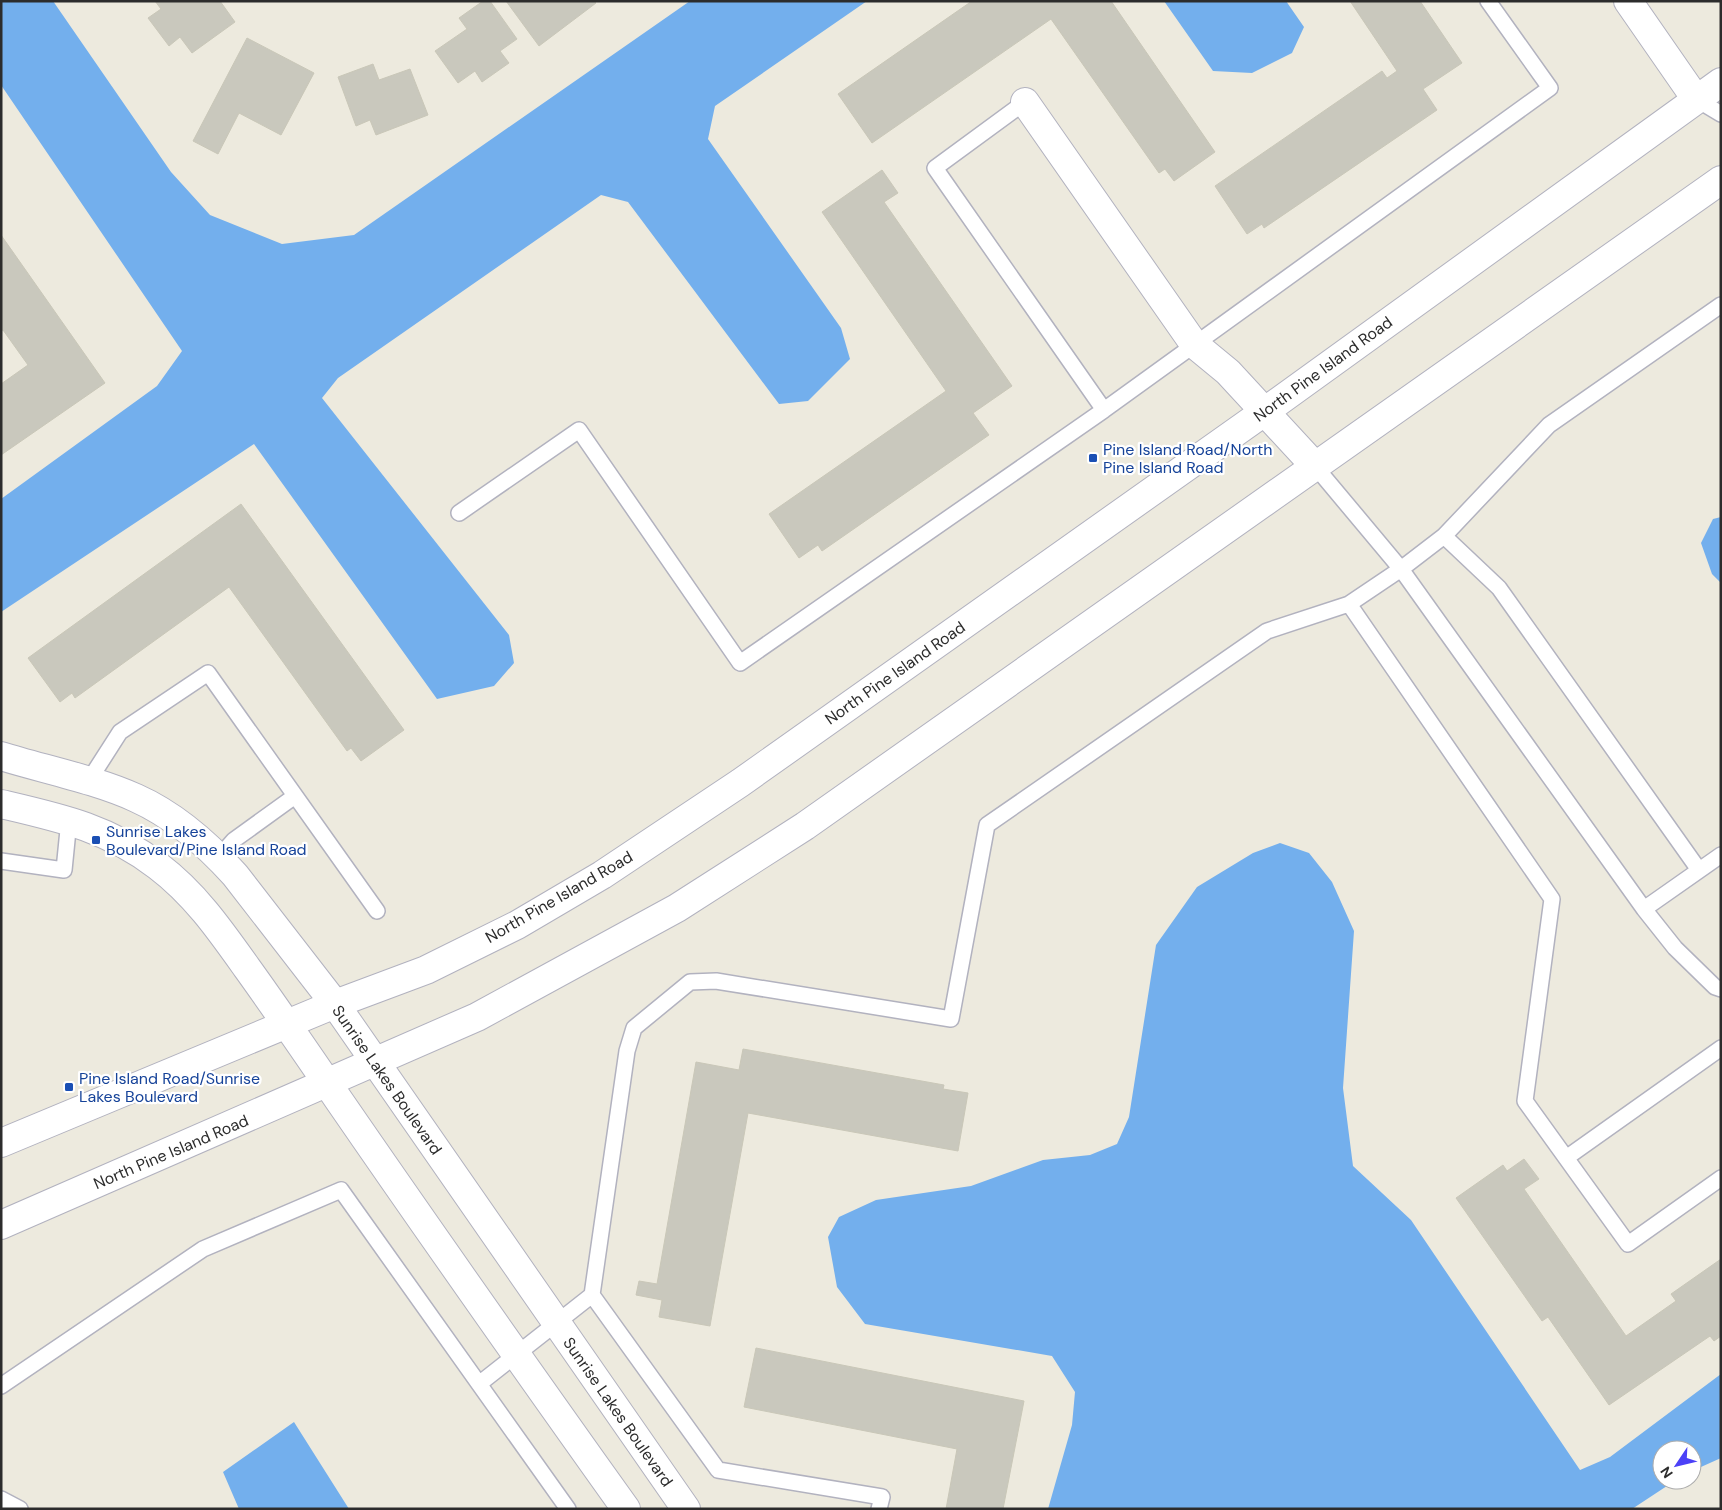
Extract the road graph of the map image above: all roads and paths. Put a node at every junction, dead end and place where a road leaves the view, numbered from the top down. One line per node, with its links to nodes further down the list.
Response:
1 (1488, 1): 9 (lane)
2 (1628, 1): 4 (main road)
3 (1721, 82): 4 (main road, North Pine Island Road)
4 (1696, 99): 6 (lane); 11 (main road, North Pine Island Road)
5 (1025, 102): 9 (main road); 10 (lane)
6 (1721, 114)
7 (1721, 180): 12 (main road, North Pine Island Road)
8 (1721, 305): 14 (lane)
9 (1194, 344): 10 (lane); 11 (main road)
10 (1104, 410): 13 (lane)
11 (1264, 412): 12 (main road); 29 (main road, North Pine Island Road)
12 (1314, 465): 15 (lane); 32 (main road, North Pine Island Road)
13 (458, 513)
14 (1444, 536): 15 (lane); 25 (lane)
15 (1401, 570): 16 (lane); 26 (lane)
16 (1349, 604): 35 (lane); 38 (lane)
17 (1, 756): 18 (main road, Sunrise Lakes Boulevard)
18 (88, 782): 19 (lane); 23 (main road, Sunrise Lakes Boulevard)
19 (295, 796): 23 (lane); 27 (lane)
20 (1, 804): 21 (main road)
21 (69, 820): 24 (lane); 30 (main road)
22 (1721, 856): 25 (lane)
23 (219, 857): 29 (main road, Sunrise Lakes Boulevard)
24 (1, 861)
25 (1699, 870): 26 (lane)
26 (1644, 909): 28 (lane)
27 (377, 911)
28 (1721, 989)
29 (335, 1004): 30 (main road, North Pine Island Road); 32 (main road, Sunrise Lakes Boulevard)
30 (288, 1024): 33 (main road); 34 (main road, North Pine Island Road)
31 (1721, 1048): 35 (lane)
32 (375, 1064): 33 (main road, North Pine Island Road); 39 (main road, Sunrise Lakes Boulevard)
33 (328, 1084): 37 (main road, North Pine Island Road); 40 (main road)
34 (1, 1143)
35 (1566, 1158): 36 (lane)
36 (1721, 1178)
37 (1, 1225)
38 (592, 1295): 39 (lane); 48 (lane)
39 (557, 1324): 40 (lane); 47 (main road, Sunrise Lakes Boulevard)
40 (516, 1355): 41 (lane); 46 (main road)
41 (479, 1384): 42 (lane); 45 (lane)
42 (1, 1386)
43 (1, 1499): 44 (lane)
44 (20, 1509)
45 (568, 1509)
46 (626, 1509)
47 (686, 1509)
48 (879, 1509)

